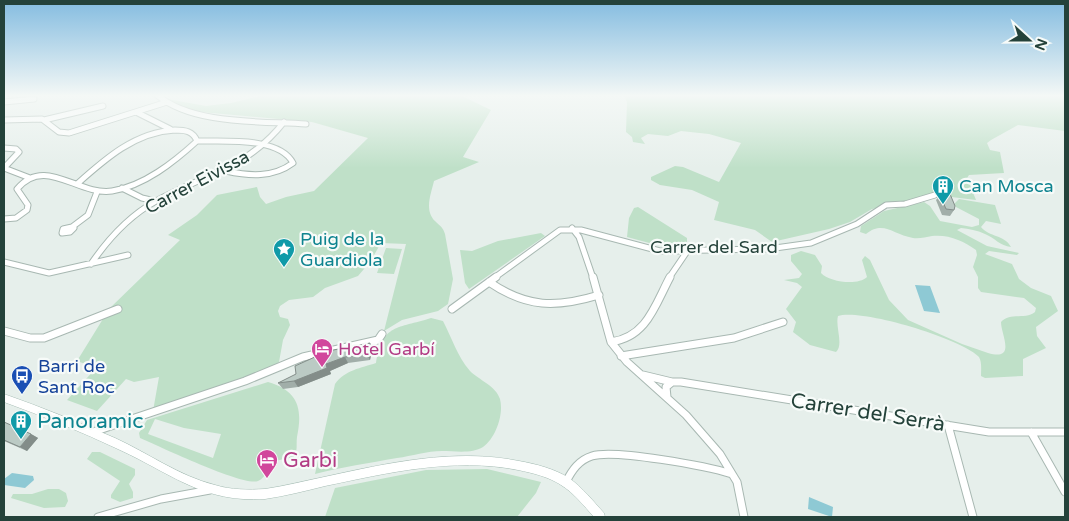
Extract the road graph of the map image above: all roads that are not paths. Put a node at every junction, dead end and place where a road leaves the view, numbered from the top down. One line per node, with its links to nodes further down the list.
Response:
1 (46, 119): 6 (street)
2 (114, 119): 6 (street)
3 (152, 119): 9 (street)
4 (245, 119): 7 (street)
5 (4, 120): 6 (street)
6 (43, 120)
7 (284, 122): 8 (street); 11 (street, Carrer Eivissa)
8 (306, 124)
9 (170, 129): 10 (street); 15 (street)
10 (197, 141): 11 (street); 16 (street)
11 (264, 143): 13 (street, Carrer Eivissa); 13 (street)
12 (4, 148): 14 (street)
13 (226, 170): 19 (street, Carrer Eivissa)
14 (30, 178): 15 (street); 20 (street)
15 (77, 184): 17 (street)
16 (122, 188): 17 (street); 19 (street)
17 (97, 192): 21 (street)
18 (935, 195): 23 (street, Carrer del Sard)
19 (155, 201): 26 (street, Carrer Eivissa)
20 (4, 219)
21 (72, 227)
22 (572, 228): 23 (street, Carrer del Sard); 27 (street); 28 (street)
23 (688, 250): 34 (street)
24 (128, 255): 26 (street)
25 (4, 262): 26 (street)
26 (91, 264)
27 (489, 282): 28 (street); 30 (street)
28 (599, 295): 34 (street)
29 (118, 309): 32 (street)
30 (452, 309)
31 (783, 322): 35 (street)
32 (4, 331)
33 (382, 334): 41 (street)
34 (611, 342): 35 (street)
35 (621, 356): 36 (street)
36 (640, 374): 37 (street, Carrer del Serrà); 38 (street)
37 (672, 382): 38 (street); 40 (street, Carrer del Serrà)
38 (667, 397): 44 (street)
39 (4, 398): 41 (street)
40 (948, 425): 42 (street, Carrer del Serrà); 53 (street)
41 (93, 432): 48 (street)
42 (1031, 432): 43 (street, Carrer del Serrà); 49 (street)
43 (1065, 432)
44 (720, 454): 45 (street); 46 (street)
45 (713, 468): 46 (street); 47 (street)
46 (734, 475): 52 (street)
47 (566, 482): 48 (street); 51 (street)
48 (216, 489): 50 (street)
49 (1065, 492)
50 (98, 517)
51 (600, 517)
52 (744, 517)
53 (973, 517)

